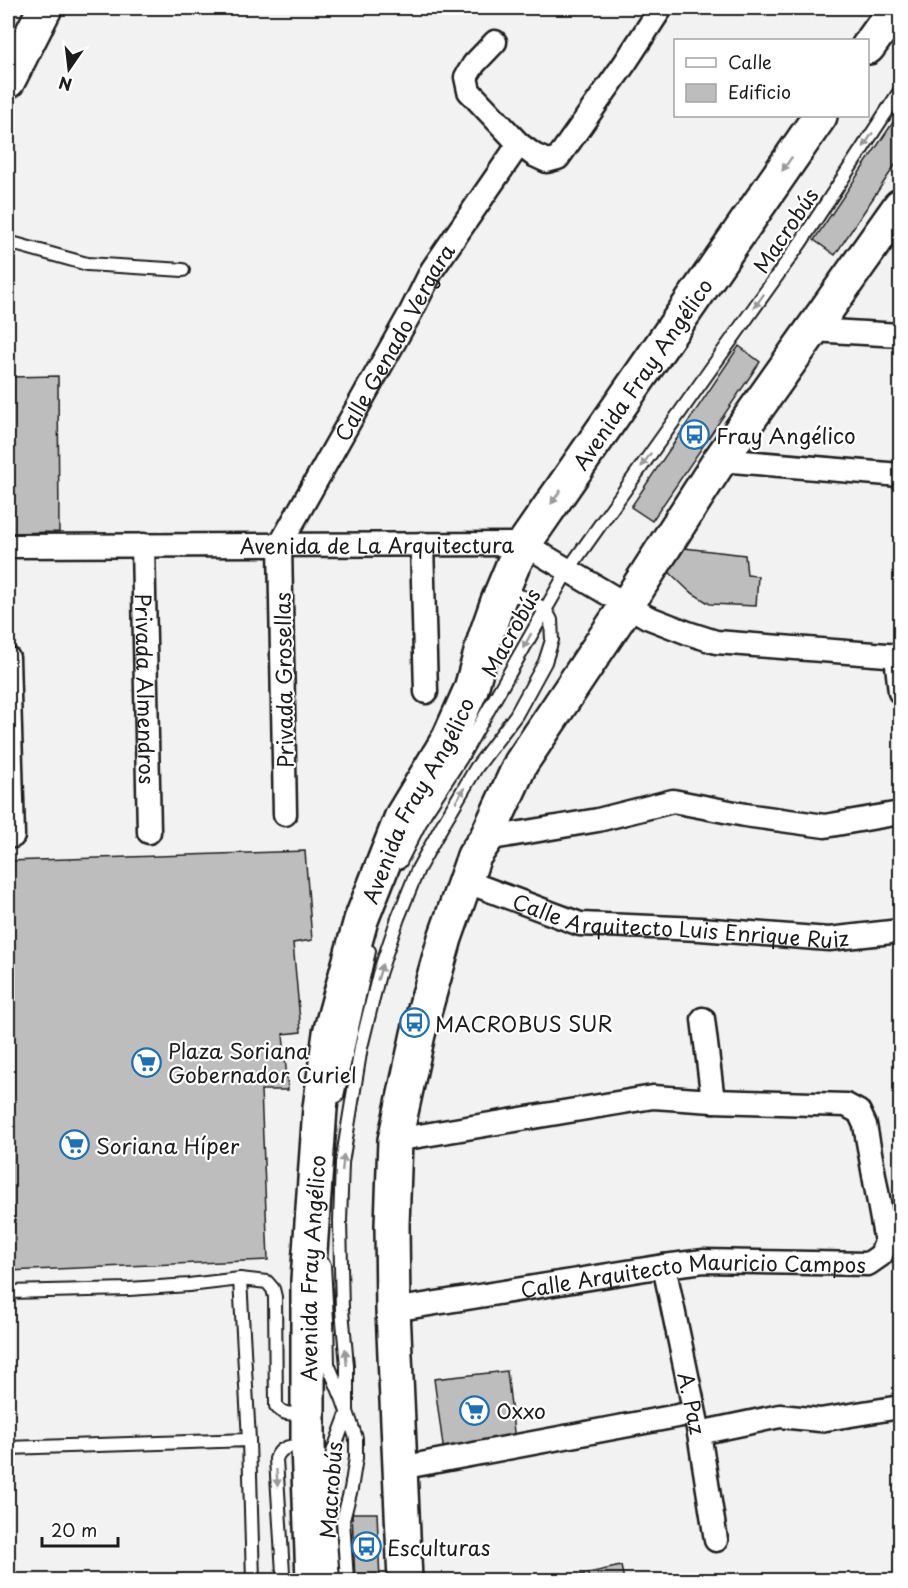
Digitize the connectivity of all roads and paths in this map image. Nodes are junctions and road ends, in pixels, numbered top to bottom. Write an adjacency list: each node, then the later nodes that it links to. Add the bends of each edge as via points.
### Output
1 (45, 8): 6 (street)
2 (661, 8): 9 (street, via 558,158 548,161)
3 (885, 12): 5 (street)
4 (495, 42): 9 (street, via 466,77 469,91)
5 (869, 43)
6 (8, 81)
7 (900, 91): 22 (lane, Macrobús, one-way to 22, via 801,242)
8 (819, 117): 18 (street, Avenida Fray Angélico, one-way to 18)
9 (519, 144): 20 (street, Calle Genado Vergara, via 432,270)
10 (898, 200): 13 (street); 24 (lane, via 715,450)
11 (8, 242): 12 (lane, via 87,264)
12 (183, 270)
13 (812, 330): 14 (street); 15 (street)
14 (900, 335)
15 (720, 460): 16 (street); 24 (street)
16 (900, 476)
17 (422, 544): 18 (street, Avenida de La Arquitectura); 20 (street, Avenida de La Arquitectura); 28 (street)
18 (524, 544): 22 (street, Avenida de La Arquitectura); 23 (street, Avenida Fray Angélico)
19 (143, 545): 20 (street, Avenida de La Arquitectura); 21 (street, Avenida de La Arquitectura); 32 (street, Privada Almendros)
20 (280, 545): 31 (street, Privada Grosellas)
21 (8, 546)
22 (568, 570): 24 (street, Avenida de La Arquitectura); 25 (lane, Macrobús)
23 (498, 601): 25 (lane, via 508,594); 52 (street, Avenida Fray Angélico, via 471,689 448,738 402,816 361,920 330,1033 320,1108 308,1280)
24 (622, 603): 26 (street, Avenida de La Arquitectura, via 663,624 717,642); 34 (street, via 521,763); 45 (lane, via 522,747 459,868 402,1065 385,1154)
25 (545, 609): 35 (lane, Macrobús, one-way to 35); 53 (lane, one-way to 25, via 339,1221 342,1163 361,1047 380,974 418,869 476,768 516,715 545,662 552,640 551,620)
26 (898, 656): 29 (street)
27 (8, 658): 33 (street)
28 (426, 692)
29 (900, 692)
30 (900, 813): 34 (street, via 825,826 673,801 598,820)
31 (285, 814)
32 (149, 832)
33 (13, 836)
34 (486, 839): 36 (street)
35 (393, 874)
36 (465, 880): 37 (street, Calle Arquitecto Luis Enrique Ruiz, via 580,924 829,939); 43 (street, via 418,1034)
37 (900, 931)
38 (371, 942): 41 (lane)
39 (703, 1019): 40 (street)
40 (713, 1101): 43 (street, via 653,1097); 47 (street, Calle Arquitecto Mauricio Campos, via 846,1105 859,1112 865,1125 886,1242 881,1255 868,1264 704,1261)
41 (336, 1106)
42 (330, 1138): 44 (lane)
43 (395, 1140): 50 (street)
44 (324, 1230)
45 (380, 1242)
46 (324, 1252): 53 (lane, Macrobús, via 328,1364)
47 (664, 1266): 50 (street, Calle Arquitecto Mauricio Campos); 54 (street, A. Paz)
48 (240, 1279): 49 (lane, via 129,1289); 52 (lane, via 267,1282 273,1289 276,1406 286,1414); 55 (lane)
49 (8, 1292)
50 (387, 1302): 58 (street); 65 (lane)
51 (900, 1407): 54 (street, via 820,1420 780,1416)
52 (308, 1412): 56 (street, Avenida Fray Angélico)
53 (347, 1414): 63 (lane, via 328,1472); 64 (lane, Macrobús, via 356,1438 356,1458 343,1520)
54 (696, 1423): 58 (street); 59 (street, A. Paz)
55 (249, 1440): 57 (lane); 60 (lane)
56 (309, 1445): 61 (lane, one-way to 61, via 282,1449 276,1459); 62 (street, Avenida Fray Angélico)
57 (8, 1448)
58 (400, 1468): 66 (street)
59 (716, 1540)
60 (253, 1581)
61 (281, 1581)
62 (313, 1581)
63 (333, 1581)
64 (347, 1581)
65 (394, 1581)
66 (405, 1581)

